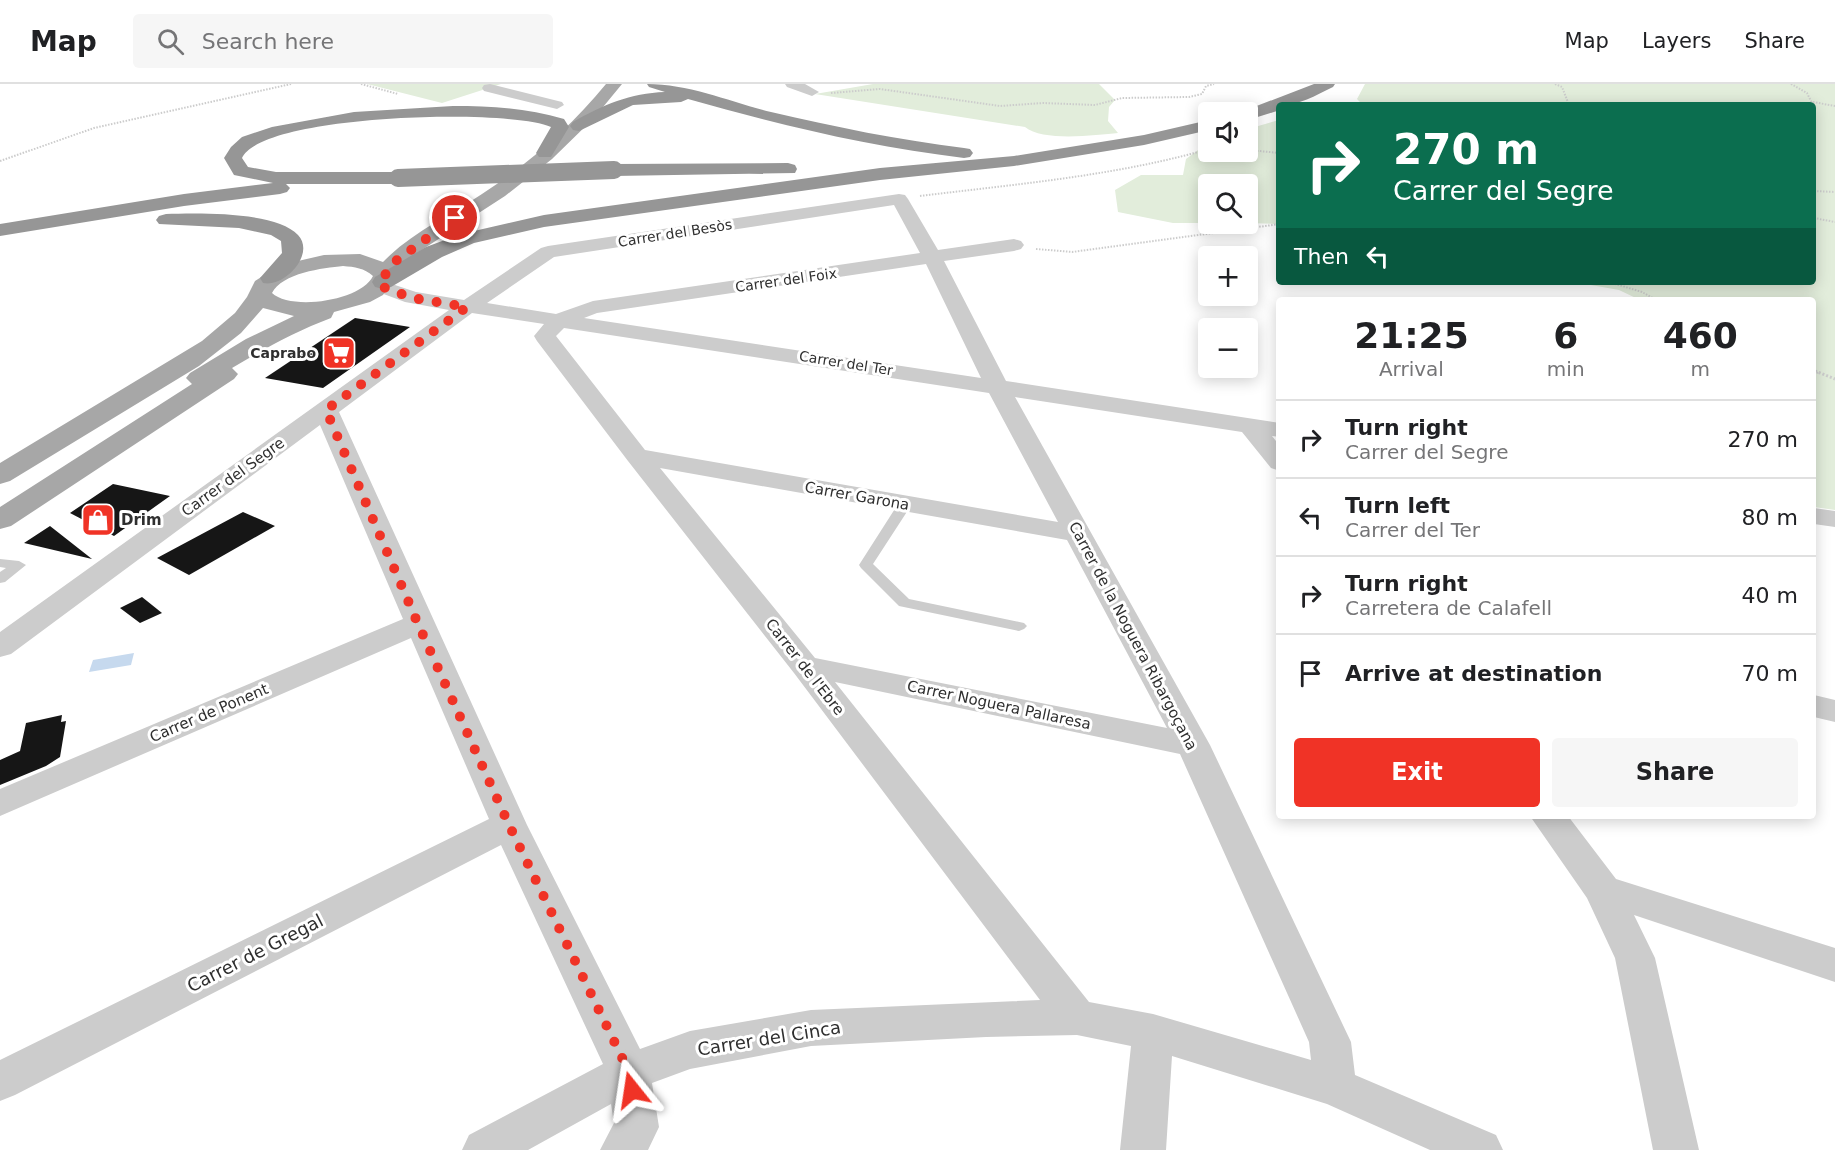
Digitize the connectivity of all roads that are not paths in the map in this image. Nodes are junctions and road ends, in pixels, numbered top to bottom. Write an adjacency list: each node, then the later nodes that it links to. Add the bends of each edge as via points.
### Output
1 (614, 84): 13 (main road)
2 (630, 84): 6 (highway)
3 (792, 84): 7 (street)
4 (1327, 84): 8 (highway)
5 (489, 88): 9 (street)
6 (659, 90): 12 (highway); 13 (highway, via 613,105)
7 (812, 92)
8 (1285, 102)
9 (557, 105)
10 (1276, 105): 11 (highway)
11 (1258, 112)
12 (768, 116): 15 (highway, via 907,146 960,153); 18 (highway, via 803,130 807,135 802,148 753,163)
13 (579, 126): 17 (main road)
14 (1198, 127): 15 (highway)
15 (1100, 147): 16 (highway)
16 (1062, 152): 18 (highway, via 888,166); 26 (highway, via 1014,162 880,174 500,229 451,245)
17 (545, 153): 19 (highway, via 560,127 558,123 539,115 501,111 384,115 293,126 248,141 233,158 241,171 276,178); 21 (main road, via 497,193)
18 (668, 170): 19 (highway, bridge)
19 (398, 178): 22 (highway, via 184,200)
20 (899, 199): 24 (street, Carrer de la Noguera Ribargoçana); 30 (street, Carrer del Besòs, via 548,252)
21 (438, 228): 25 (main road, via 399,244); 26 (main road, via 397,260)
22 (0, 232): 27 (highway, via 167,220 268,226 284,233 294,250)
23 (1014, 245): 24 (street, Carrer del Foix)
24 (933, 258): 31 (street, Carrer del Foix, via 593,307); 32 (street, Carrer de la Noguera Ribargoçana)
25 (329, 261): 26 (main road, via 373,264); 27 (main road, via 297,267)
26 (382, 281): 28 (street, Carrer del Ter); 29 (main road, via 371,292)
27 (267, 292): 29 (main road, via 298,309); 38 (main road, via 198,356); 39 (main road, via 261,323 243,342)
28 (412, 298): 29 (street, Carrer del Ter); 30 (street, Carrer del Ter)
29 (334, 307): 40 (main road, via 255,344); 44 (main road)
30 (467, 307): 31 (street, Carrer del Ter); 33 (street, Carrer del Segre)
31 (559, 320): 32 (street, Carrer del Ter); 36 (street, Carrer de l'Ebre, via 545,336)
32 (997, 386): 34 (street, Carrer del Ter); 45 (street, Carrer de la Noguera Ribargoçana)
33 (326, 410): 48 (street); 50 (street, Carrer del Segre)
34 (1250, 425): 35 (street, Carrer del Ter); 37 (street)
35 (1276, 429)
36 (637, 456): 41 (street, Carrer Garona); 51 (street, Carrer de l'Ebre)
37 (1276, 458)
38 (0, 475)
39 (0, 492)
40 (0, 499)
41 (905, 504): 45 (street, Carrer Garona); 49 (lane, via 866,565 904,603)
42 (1816, 516): 43 (street)
43 (1835, 519)
44 (0, 520)
45 (1078, 534): 54 (street, Carrer de la Noguera Ribargoçana)
46 (0, 563): 47 (lane, via 19,565)
47 (0, 579)
48 (418, 624): 55 (street, Carrer de Ponent); 57 (street)
49 (1019, 626)
50 (0, 646)
51 (805, 666): 54 (street, Carrer Noguera Pallaresa); 60 (street, Carrer de l'Ebre)
52 (1816, 706): 53 (street)
53 (1835, 711)
54 (1193, 745): 64 (street, Carrer de la Noguera Ribargoçana, via 1330,1041)
55 (0, 803)
56 (1550, 819): 58 (street)
57 (509, 825): 62 (street); 63 (street, Carrer de Gregal)
58 (1603, 890): 59 (street); 69 (street, via 1635,958)
59 (1835, 964)
60 (1077, 1017): 61 (street, Carrer del Cinca); 62 (street, Carrer del Cinca, via 811,1028 690,1050)
61 (1153, 1032): 64 (street, Carrer del Cinca); 67 (street)
62 (629, 1072): 65 (street, Carrer del Cinca); 66 (street, via 637,1127)
63 (0, 1081)
64 (1335, 1087): 68 (street, Carrer del Cinca)
65 (485, 1150)
66 (623, 1150)
67 (1143, 1150)
68 (1480, 1150)
69 (1676, 1150)

